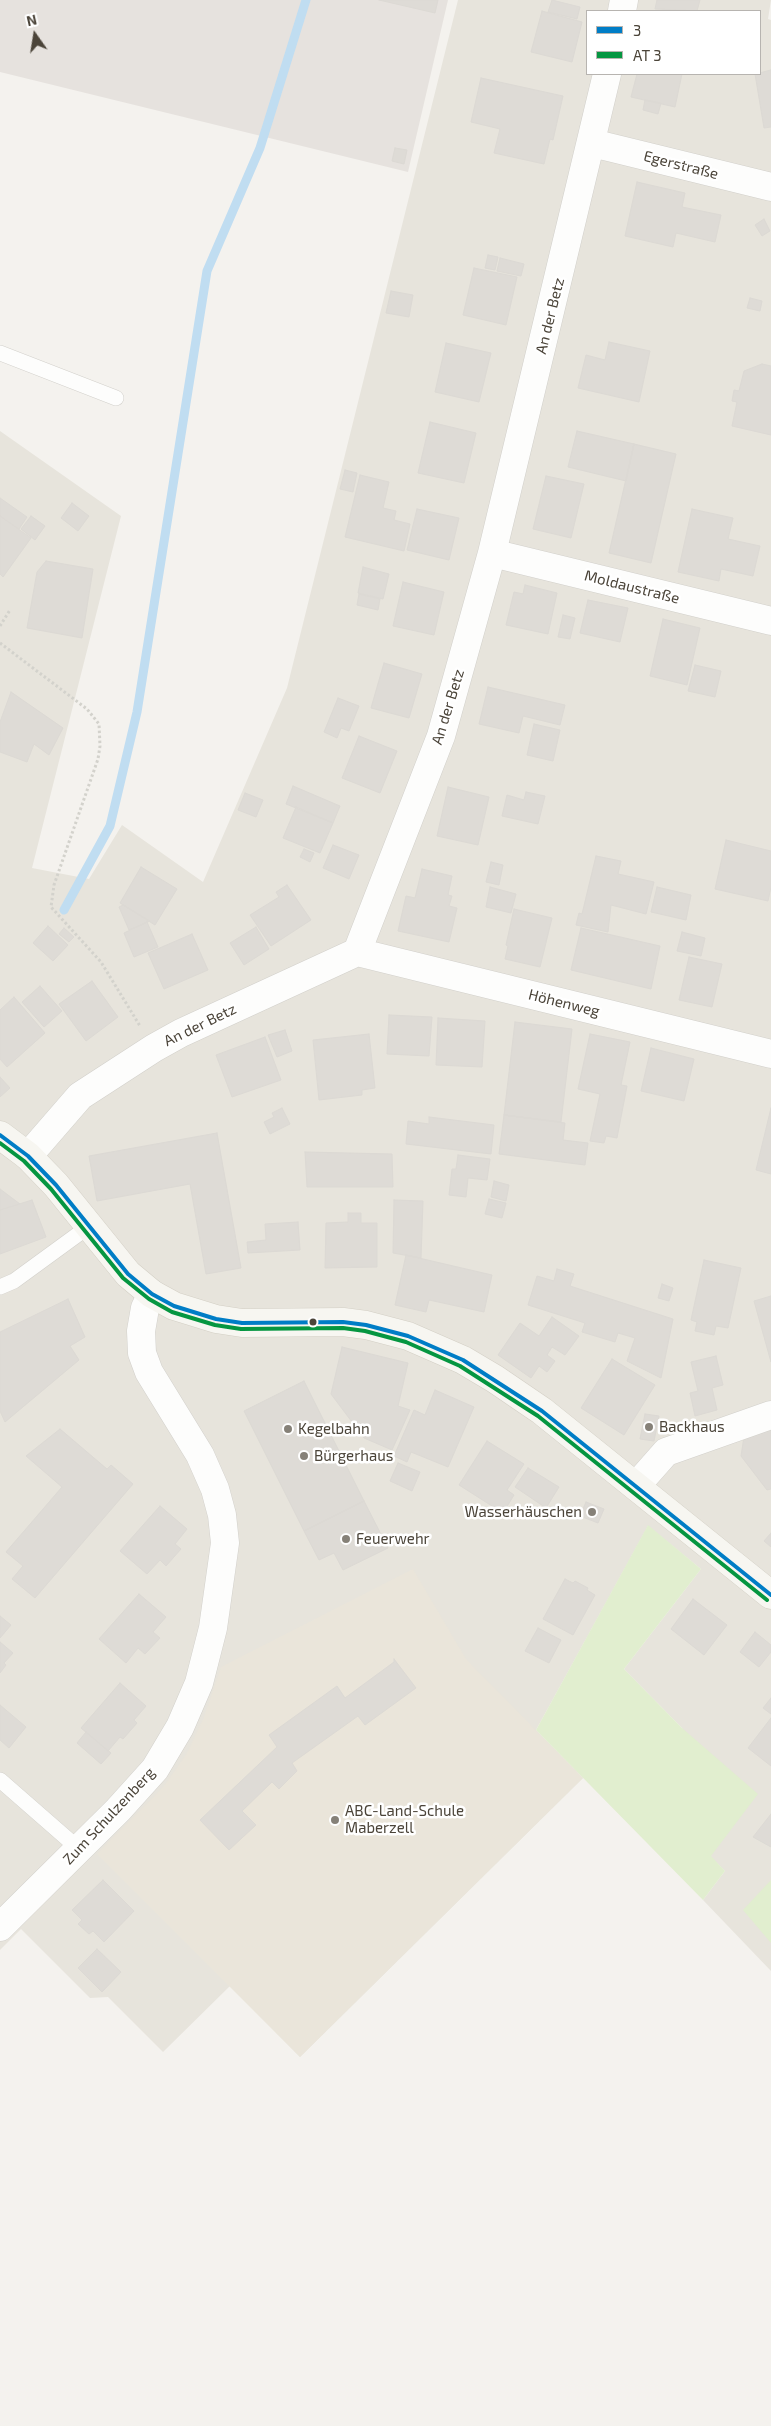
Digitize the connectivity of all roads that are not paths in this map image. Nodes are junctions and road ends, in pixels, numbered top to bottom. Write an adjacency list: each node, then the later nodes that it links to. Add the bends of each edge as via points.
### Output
1 (607, 75): 2 (street, An der Betz)
2 (592, 143): 3 (street, Egerstraße); 6 (street, An der Betz)
3 (771, 187)
4 (0, 353): 5 (lane)
5 (116, 398)
6 (492, 553): 7 (street, Moldaustraße); 8 (street, An der Betz, via 441,736)
7 (771, 621)
8 (357, 952): 9 (street, Höhenweg); 11 (street, An der Betz, via 154,1048 80,1096)
9 (771, 1054)
10 (0, 1135): 11 (street)
11 (28, 1156): 12 (street, via 56,1185)
12 (88, 1227): 13 (lane, via 14,1281); 14 (street, via 128,1274)
13 (0, 1287)
14 (152, 1294): 16 (street, via 174,1306 216,1320 242,1323 343,1322 386,1330 429,1344 463,1360 542,1411); 19 (street, Zum Schulzenberg, via 145,1308 141,1331 142,1353 149,1372 200,1455 215,1489 224,1543 220,1585 199,1683 180,1727 154,1769)
15 (771, 1415): 16 (street, via 666,1452)
16 (636, 1486): 17 (street)
17 (771, 1595)
18 (0, 1780): 19 (lane)
19 (79, 1849): 20 (street, Zum Schulzenberg)
20 (0, 1927)

